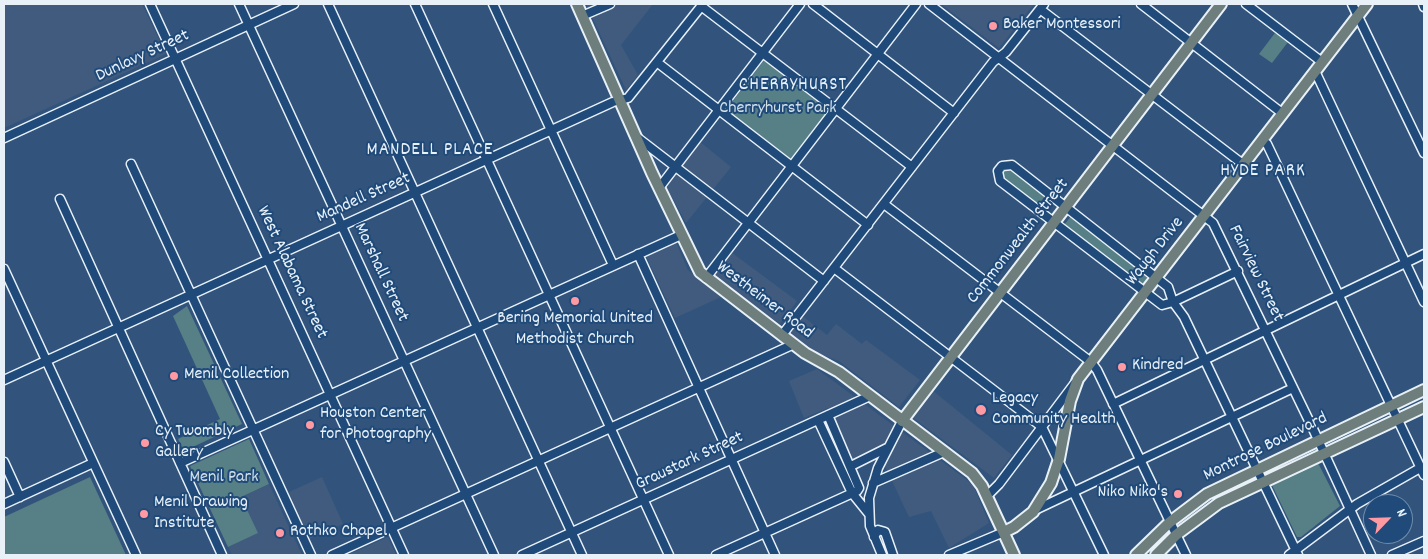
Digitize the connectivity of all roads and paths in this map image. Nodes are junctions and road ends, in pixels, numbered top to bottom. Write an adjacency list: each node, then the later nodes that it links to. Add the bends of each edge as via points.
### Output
1 (150, 4): 27 (street, West Alabama Street)
2 (239, 4): 22 (street, Marshall Street)
3 (294, 4): 22 (street, Dunlavy Street)
4 (328, 4): 50 (street)
5 (415, 4): 43 (street)
6 (493, 4): 37 (street)
7 (577, 4): 21 (main road, Westheimer Road)
8 (610, 4): 21 (street)
9 (800, 4): 24 (street)
10 (813, 4): 25 (street)
11 (916, 4): 25 (street)
12 (929, 4): 26 (street, Fairview Street)
13 (1141, 4): 23 (street)
14 (1221, 4): 23 (main road, Commonwealth Street)
15 (1246, 4): 28 (street)
16 (1352, 4): 20 (street)
17 (1367, 4): 20 (main road, Waugh Drive)
18 (702, 5): 24 (street); 29 (street, Mandell Street)
19 (1042, 6): 26 (street); 31 (street)
20 (1359, 14): 28 (main road, Waugh Drive); 42 (street)
21 (582, 16): 32 (main road, Westheimer Road)
22 (249, 25): 27 (street, Dunlavy Street); 58 (street, Marshall Street)
23 (1192, 43): 31 (main road, Commonwealth Street); 36 (street)
24 (762, 53): 33 (street); 34 (street)
25 (878, 54): 33 (street); 35 (street)
26 (999, 58): 35 (street); 41 (street, Fairview Street)
27 (175, 59): 39 (street, Dunlavy Street); 62 (street, West Alabama Street)
28 (1322, 62): 30 (main road, Waugh Drive)
29 (658, 63): 32 (street, Mandell Street, via 628,98); 34 (street)
30 (1315, 71): 36 (main road, Waugh Drive); 63 (street)
31 (1152, 94): 41 (main road, Commonwealth Street); 45 (street)
32 (620, 100): 37 (street, Mandell Street); 38 (main road, Westheimer Road)
33 (836, 109): 46 (street); 48 (street)
34 (719, 110): 46 (street); 47 (street)
35 (954, 113): 48 (street)
36 (1282, 113): 40 (main road, Waugh Drive)
37 (551, 130): 43 (street, Mandell Street); 64 (street)
38 (636, 137): 47 (street); 49 (main road, Westheimer Road)
39 (4, 138)
40 (1262, 140): 45 (main road, Waugh Drive); 75 (street, via 1267,144)
41 (1113, 146): 53 (main road, Commonwealth Street); 54 (street, Fairview Street)
42 (1424, 154)
43 (487, 159): 50 (street, Mandell Street); 74 (street)
44 (131, 164): 73 (street)
45 (1244, 164): 54 (main road, Waugh Drive)
46 (792, 166): 56 (street); 57 (street)
47 (676, 167): 49 (street); 56 (street)
48 (912, 167): 52 (street)
49 (659, 188): 59 (main road, Westheimer Road)
50 (415, 193): 58 (street, Mandell Street); 79 (street)
51 (60, 199): 78 (street)
52 (884, 204): 57 (street); 72 (street)
53 (1066, 207): 55 (main road, Commonwealth Street); 55 (street, via 1012,165 1005,164 999,168 1000,181); 68 (street)
54 (1204, 215): 67 (street, Fairview Street, via 1218,230); 68 (main road, Waugh Drive)
55 (1055, 222): 71 (street); 72 (main road, Commonwealth Street)
56 (748, 223): 69 (street); 70 (street)
57 (868, 225): 65 (street)
58 (341, 226): 62 (street, Mandell Street); 86 (street, Marshall Street)
59 (681, 235): 60 (street); 69 (main road, Westheimer Road, via 695,265)
60 (638, 254): 64 (street); 90 (street)
61 (1424, 254): 63 (street)
62 (267, 258): 73 (street, Mandell Street); 93 (street, West Alabama Street)
63 (1406, 263): 75 (street); 77 (street)
64 (613, 266): 74 (street)
65 (834, 268): 70 (street); 83 (street)
66 (4, 269): 84 (street)
67 (1238, 271): 76 (street); 80 (street, Fairview Street)
68 (1157, 277): 71 (main road, Waugh Drive); 76 (street, via 1168,286)
69 (706, 278): 81 (main road, Westheimer Road)
70 (824, 281): 81 (street)
71 (1145, 292): 76 (street, via 1162,305); 87 (main road, Waugh Drive)
72 (1001, 293): 83 (main road, Commonwealth Street); 87 (street)
73 (190, 294): 78 (street, Mandell Street); 105 (street)
74 (549, 295): 79 (street); 103 (street)
75 (1339, 295): 80 (street); 96 (street)
76 (1173, 302): 85 (street, via 1184,317)
77 (1424, 302)
78 (118, 327): 84 (street, Mandell Street); 116 (street)
79 (477, 328): 86 (street); 113 (street)
80 (1265, 329): 85 (street); 91 (street, Fairview Street)
81 (782, 335): 82 (main road, Westheimer Road)
82 (794, 344): 90 (street); 94 (main road, Westheimer Road)
83 (951, 356): 102 (main road, Commonwealth Street); 104 (street)
84 (46, 360): 89 (street, Mandell Street); 115 (street)
85 (1204, 360): 95 (street); 99 (street)
86 (404, 361): 93 (street); 124 (street, Marshall Street)
87 (1091, 362): 88 (main road, Waugh Drive); 95 (street)
88 (1078, 379): 104 (street); 110 (main road, Waugh Drive, via 1067,414)
89 (4, 380)
90 (698, 387): 103 (street); 111 (street)
91 (1293, 388): 99 (street); 106 (street, Fairview Street)
92 (1424, 390): 96 (main road, Montrose Boulevard)
93 (330, 395): 105 (street); 133 (street, West Alabama Street)
94 (870, 396): 98 (street, Graustark Street); 102 (main road, Westheimer Road)
95 (1113, 404): 112 (street)
96 (1391, 406): 101 (street); 106 (main road, Montrose Boulevard)
97 (1424, 407): 101 (main road, Montrose Boulevard)
98 (828, 415): 100 (street, Graustark Street); 117 (street)
99 (1231, 418): 112 (street); 118 (street)
100 (818, 420): 111 (street, Graustark Street); 123 (street)
101 (1398, 420): 109 (main road, Montrose Boulevard); 119 (street)
102 (902, 421): 107 (street, Commonwealth Street); 108 (main road, Westheimer Road)
103 (610, 427): 113 (street); 127 (street)
104 (1042, 427): 110 (street); 125 (street)
105 (253, 430): 116 (street); 143 (street)
106 (1318, 441): 109 (street, Fairview Street); 118 (main road, Montrose Boulevard)
107 (887, 448): 117 (street); 120 (street, Commonwealth Street)
108 (944, 452): 120 (street); 125 (main road, Westheimer Road, via 978,479)
109 (1325, 454): 121 (main road, Montrose Boulevard); 129 (street, Fairview Street)
110 (1059, 459): 122 (street); 130 (main road, Waugh Drive, via 1051,483)
111 (732, 460): 127 (street, Graustark Street); 136 (street)
112 (1141, 460): 122 (street); 132 (street)
113 (538, 461): 124 (street); 135 (street)
114 (4, 462): 126 (street)
115 (93, 463): 126 (street); 141 (street)
116 (180, 463): 142 (street)
117 (851, 466): 123 (street, via 859,483 859,488)
118 (1256, 470): 121 (street); 132 (main road, Montrose Boulevard, via 1207,494)
119 (1422, 471): 129 (street)
120 (873, 483): 131 (street, Commonwealth Street)
121 (1262, 483): 137 (main road, Montrose Boulevard, via 1219,503); 140 (street)
122 (1074, 492): 130 (street); 156 (street)
123 (852, 493): 131 (street); 136 (street)
124 (464, 494): 133 (street); 146 (street, Marshall Street)
125 (988, 496): 134 (main road, Westheimer Road)
126 (20, 497): 128 (street)
127 (644, 500): 135 (street, Graustark Street); 149 (street)
128 (4, 504)
129 (1350, 509): 140 (street); 160 (street, Fairview Street)
130 (1033, 512): 134 (main road, Waugh Drive)
131 (869, 514): 138 (street)
132 (1170, 522): 137 (street); 157 (main road, Montrose Boulevard)
133 (391, 527): 144 (street); 145 (street, West Alabama Street)
134 (1004, 532): 154 (street); 155 (main road, Westheimer Road)
135 (572, 533): 147 (street, Graustark Street); 148 (street)
136 (765, 533): 150 (street); 151 (street)
137 (1176, 535): 158 (main road, Montrose Boulevard); 159 (street)
138 (874, 537): 152 (street); 153 (street, via 878,530 885,532)
139 (1424, 541): 161 (street)
140 (1294, 554)
141 (136, 555)
142 (222, 555)
143 (311, 555)
144 (332, 555)
145 (404, 555)
146 (494, 555)
147 (522, 555)
148 (582, 555)
149 (669, 555)
150 (716, 555)
151 (775, 555)
152 (882, 555)
153 (893, 555)
154 (949, 555)
155 (1014, 555)
156 (1104, 555)
157 (1136, 555)
158 (1156, 555)
159 (1186, 555)
160 (1371, 555)
161 (1392, 555)

